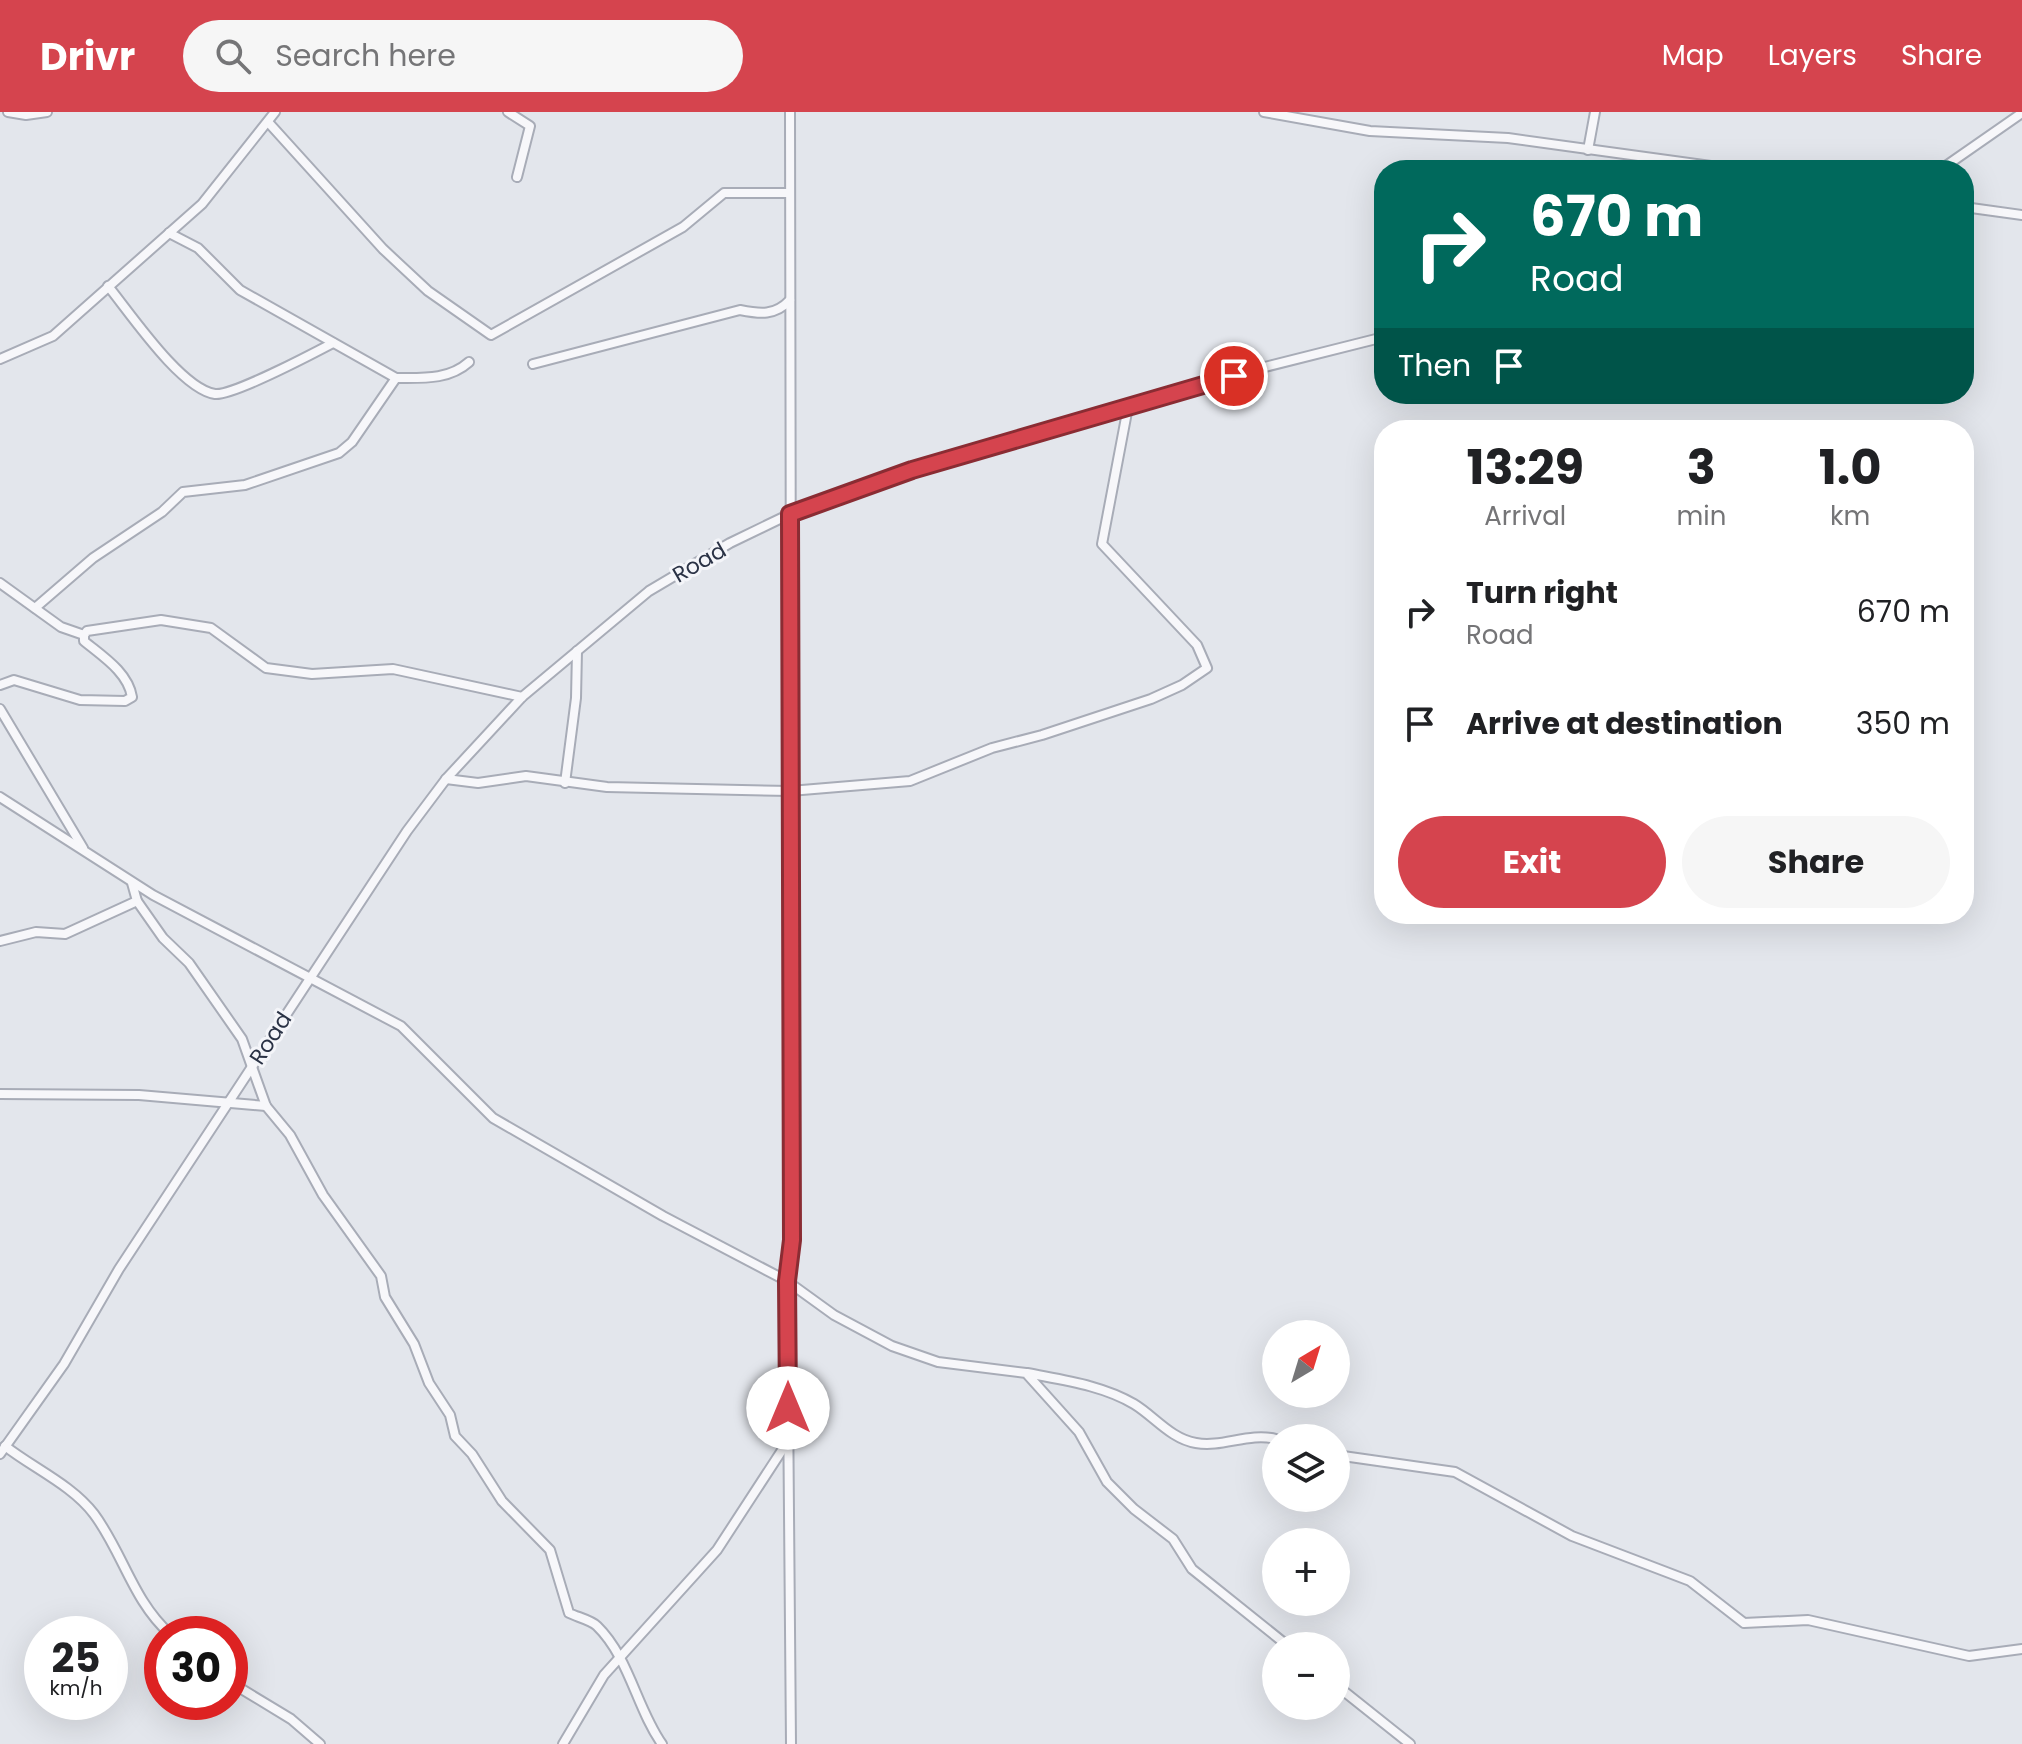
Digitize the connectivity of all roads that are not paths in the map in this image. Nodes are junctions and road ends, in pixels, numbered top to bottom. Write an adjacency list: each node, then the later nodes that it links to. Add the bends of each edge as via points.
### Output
1 (8, 112): 2 (street)
2 (47, 112)
3 (275, 112): 9 (street)
4 (508, 112): 13 (street, via 530,126)
5 (790, 112): 14 (street)
6 (1264, 112): 10 (street, via 1370,131 1508,138)
7 (1595, 112): 10 (street)
8 (2022, 113): 12 (street)
9 (268, 122): 14 (street, via 383,249 428,291 491,335 683,227 724,193); 17 (street, via 208,198)
10 (1588, 150): 11 (street)
11 (1664, 160)
12 (1954, 160)
13 (517, 177)
14 (789, 193): 19 (street)
15 (1974, 208): 16 (street)
16 (2022, 215)
17 (169, 233): 18 (street); 21 (street, via 198,248 240,290)
18 (108, 286): 21 (street, via 179,372 218,395); 22 (street, via 53,336)
19 (790, 299): 24 (street, via 781,309 762,314 740,310); 27 (street)
20 (1374, 340): 26 (street, Road)
21 (333, 343): 25 (street)
22 (0, 359)
23 (469, 362): 25 (street, via 442,376)
24 (533, 364)
25 (396, 378): 29 (street, via 339,453 245,485 183,492)
26 (1128, 407): 27 (street, Road, via 912,470); 37 (street, via 1102,544 1188,635 1207,668 1151,699 992,748 910,781)
27 (790, 514): 31 (street, Road, via 649,591); 37 (street)
28 (0, 583): 29 (street)
29 (35, 608): 30 (street, via 72,634)
30 (84, 635): 32 (street, via 84,641 117,669 132,697 80,700 14,680); 33 (street, via 161,620 211,628 266,668 312,674 393,669)
31 (577, 651): 33 (street, Road); 36 (street)
32 (0, 685)
33 (522, 697): 35 (street, Road)
34 (0, 709): 39 (street)
35 (446, 779): 36 (street, via 478,783 526,776); 43 (street, Road)
36 (565, 783): 37 (street)
37 (790, 791): 48 (street, via 792,1240)
38 (0, 797): 39 (street)
39 (86, 852): 40 (street)
40 (132, 883): 41 (street); 43 (street)
41 (137, 901): 42 (street, via 65,934 36,932); 44 (street, via 212,995 242,1039)
42 (0, 941)
43 (310, 976): 44 (street, Road); 48 (street, via 401,1026 493,1118)
44 (251, 1068): 46 (street, Road); 47 (street)
45 (0, 1094): 46 (street, via 70,1092)
46 (230, 1102): 47 (street); 52 (street, Road, via 119,1269 64,1364)
47 (266, 1106): 57 (street, via 381,1276 385,1297 450,1415 455,1436 502,1501 550,1550 569,1613 596,1625)
48 (787, 1281): 49 (street, via 834,1315 892,1346 938,1362); 51 (street)
49 (1026, 1373): 50 (street, via 1097,1388 1196,1443); 55 (street, via 1079,1432 1107,1482 1173,1539 1192,1569)
50 (1262, 1435)
51 (788, 1440): 57 (street, via 717,1550); 63 (street)
52 (3, 1450): 54 (street, via 91,1511)
53 (1350, 1457): 56 (street, via 1455,1472 1572,1536 1690,1581 1744,1623 1808,1620 1969,1656)
54 (152, 1616)
55 (1271, 1632)
56 (2022, 1649)
57 (619, 1660): 61 (street, via 604,1675); 62 (street)
58 (248, 1693): 60 (street)
59 (1350, 1696): 64 (street)
60 (320, 1744)
61 (563, 1744)
62 (662, 1744)
63 (791, 1744)
64 (1410, 1744)

